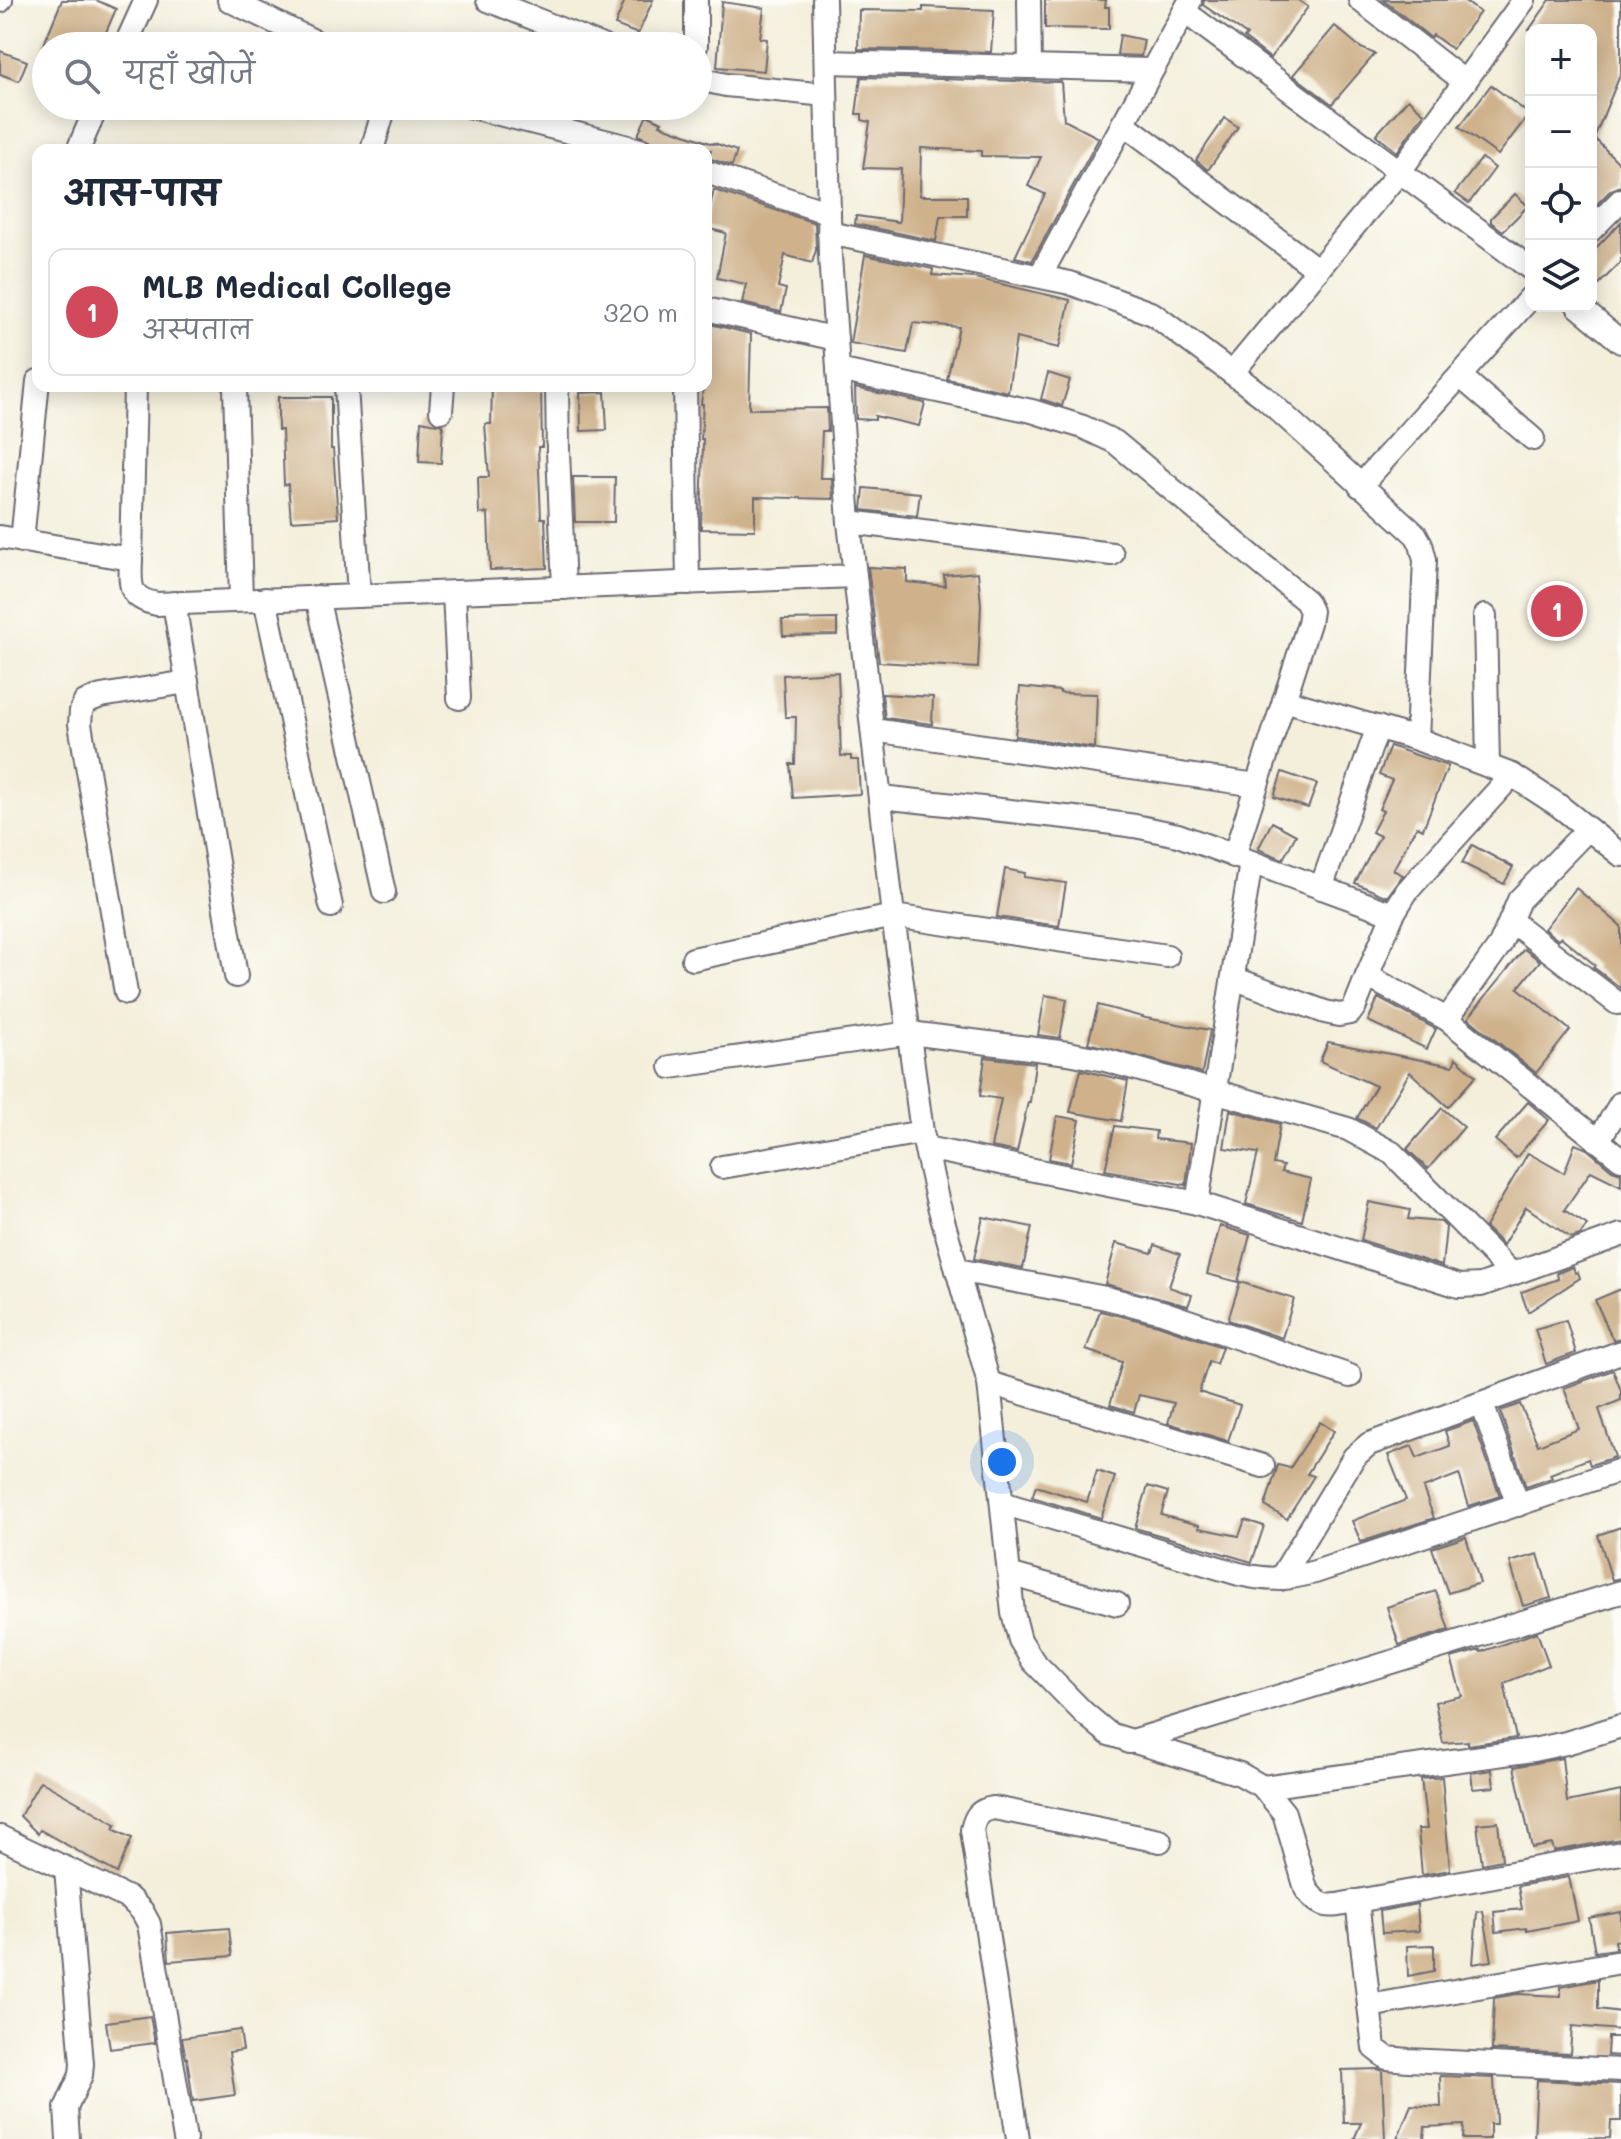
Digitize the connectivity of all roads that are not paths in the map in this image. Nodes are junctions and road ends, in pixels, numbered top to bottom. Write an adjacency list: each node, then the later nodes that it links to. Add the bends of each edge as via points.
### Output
1 (146, 0): 10 (street)
2 (229, 0): 11 (street)
3 (488, 0): 12 (street)
4 (696, 0): 13 (street)
5 (824, 0): 14 (street)
6 (1029, 0): 15 (street)
7 (1360, 0): 18 (street)
8 (1524, 0): 18 (street)
9 (1188, 6): 16 (street); 27 (street)
10 (131, 32)
11 (295, 32)
12 (567, 32)
13 (696, 32)
14 (826, 62): 15 (street); 19 (street)
15 (1030, 67): 16 (street)
16 (1152, 70): 23 (street)
17 (712, 82): 19 (street)
18 (1465, 82): 27 (street)
19 (826, 95): 30 (street)
20 (91, 120): 24 (street)
21 (381, 120): 25 (street)
22 (523, 120): 26 (street)
23 (1123, 123): 33 (street); 34 (street)
24 (81, 144)
25 (374, 144)
26 (617, 144)
27 (1400, 171): 32 (street); 33 (street)
28 (712, 174): 30 (street)
29 (1621, 200): 31 (street)
30 (829, 223): 34 (street); 38 (street)
31 (1597, 224)
32 (1525, 265)
33 (1318, 270): 41 (street)
34 (1040, 276): 41 (street, via 1153,314)
35 (1525, 304): 42 (street)
36 (712, 310): 38 (street)
37 (1585, 312): 39 (street)
38 (836, 339): 40 (street)
39 (1621, 342)
40 (838, 370): 53 (street); 69 (street, via 1032,411 1115,442 1306,601 1309,623)
41 (1232, 373): 52 (street)
42 (1460, 376): 51 (street); 52 (street)
43 (36, 392): 54 (street)
44 (135, 392): 56 (street)
45 (235, 392): 64 (street)
46 (346, 392): 61 (street)
47 (443, 392): 50 (street)
48 (557, 392): 59 (street)
49 (685, 392): 58 (street)
50 (441, 411)
51 (1533, 439)
52 (1360, 486): 72 (street, via 1416,535 1425,560)
53 (849, 522): 55 (street); 57 (street)
54 (11, 539): 56 (street)
55 (1112, 554)
56 (131, 559): 65 (street, via 134,594 143,601)
57 (855, 576): 58 (street); 71 (street)
58 (688, 583): 59 (street)
59 (564, 588): 60 (street)
60 (454, 592): 61 (street); 68 (street)
61 (359, 596): 62 (street)
62 (317, 597): 63 (street); 81 (street)
63 (265, 599): 64 (street); 82 (street)
64 (241, 600): 65 (street)
65 (174, 603): 67 (street)
66 (1485, 616): 73 (street)
67 (187, 682): 88 (street); 91 (street, via 101,696 85,702 81,711)
68 (459, 698)
69 (1284, 700): 70 (street); 75 (street)
70 (1378, 727): 72 (street); 80 (street)
71 (873, 730): 75 (street); 76 (street)
72 (1417, 739): 73 (street)
73 (1488, 765): 74 (street)
74 (1512, 775): 77 (street); 83 (street, via 1427,867)
75 (1257, 785): 79 (street)
76 (881, 797): 79 (street, via 1135,826); 84 (street)
77 (1588, 829): 78 (street); 85 (street, via 1519,900)
78 (1621, 855)
79 (1243, 859): 80 (street); 90 (street)
80 (1321, 888): 83 (street)
81 (384, 892)
82 (331, 906)
83 (1393, 914): 89 (street)
84 (893, 916): 86 (street); 87 (street); 94 (street)
85 (1511, 921): 92 (street); 93 (street)
86 (1167, 956)
87 (693, 959)
88 (236, 976)
89 (1367, 976): 90 (street, via 1350,1013 1339,1015); 93 (street)
90 (1233, 978): 96 (street)
91 (126, 993)
92 (1617, 1003)
93 (1447, 1019): 99 (street)
94 (910, 1033): 95 (street); 96 (street, via 1105,1060); 98 (street)
95 (671, 1067)
96 (1215, 1091): 102 (street); 105 (street, via 1348,1129 1392,1153)
97 (1621, 1103): 99 (street)
98 (924, 1140): 101 (street); 102 (street); 104 (street)
99 (1598, 1141): 100 (street)
100 (1621, 1159)
101 (722, 1167)
102 (1197, 1203): 105 (street, via 1459,1286)
103 (1621, 1235): 105 (street)
104 (957, 1270): 107 (street, via 1162,1312); 108 (street)
105 (1512, 1274)
106 (1621, 1352): 109 (street)
107 (1350, 1376)
108 (989, 1383): 110 (street); 112 (street)
109 (1482, 1404): 113 (street); 115 (street, via 1369,1444 1354,1457)
110 (1263, 1466)
111 (1621, 1470): 113 (street)
112 (1002, 1503): 114 (street); 115 (street, via 1239,1574)
113 (1518, 1505): 115 (street)
114 (1009, 1574): 117 (street); 119 (street, via 1020,1640 1033,1661 1084,1713 1109,1734)
115 (1280, 1579)
116 (1621, 1592): 119 (street)
117 (1117, 1604)
118 (1621, 1726): 120 (street, via 1533,1750)
119 (1129, 1742): 120 (street, via 1240,1774)
120 (1263, 1787): 125 (street, via 1284,1813 1313,1900 1327,1907)
121 (0, 1837): 124 (street)
122 (1160, 1841): 131 (street, via 994,1808 975,1818 972,1830)
123 (1621, 1853): 125 (street)
124 (66, 1868): 129 (street, via 82,2064 66,2108); 130 (street, via 130,1899 149,1924)
125 (1357, 1901): 127 (street)
126 (1621, 1962): 127 (street)
127 (1369, 2006): 128 (street, via 1374,2048 1387,2058)
128 (1621, 2070)
129 (68, 2139)
130 (185, 2139)
131 (1018, 2139)

